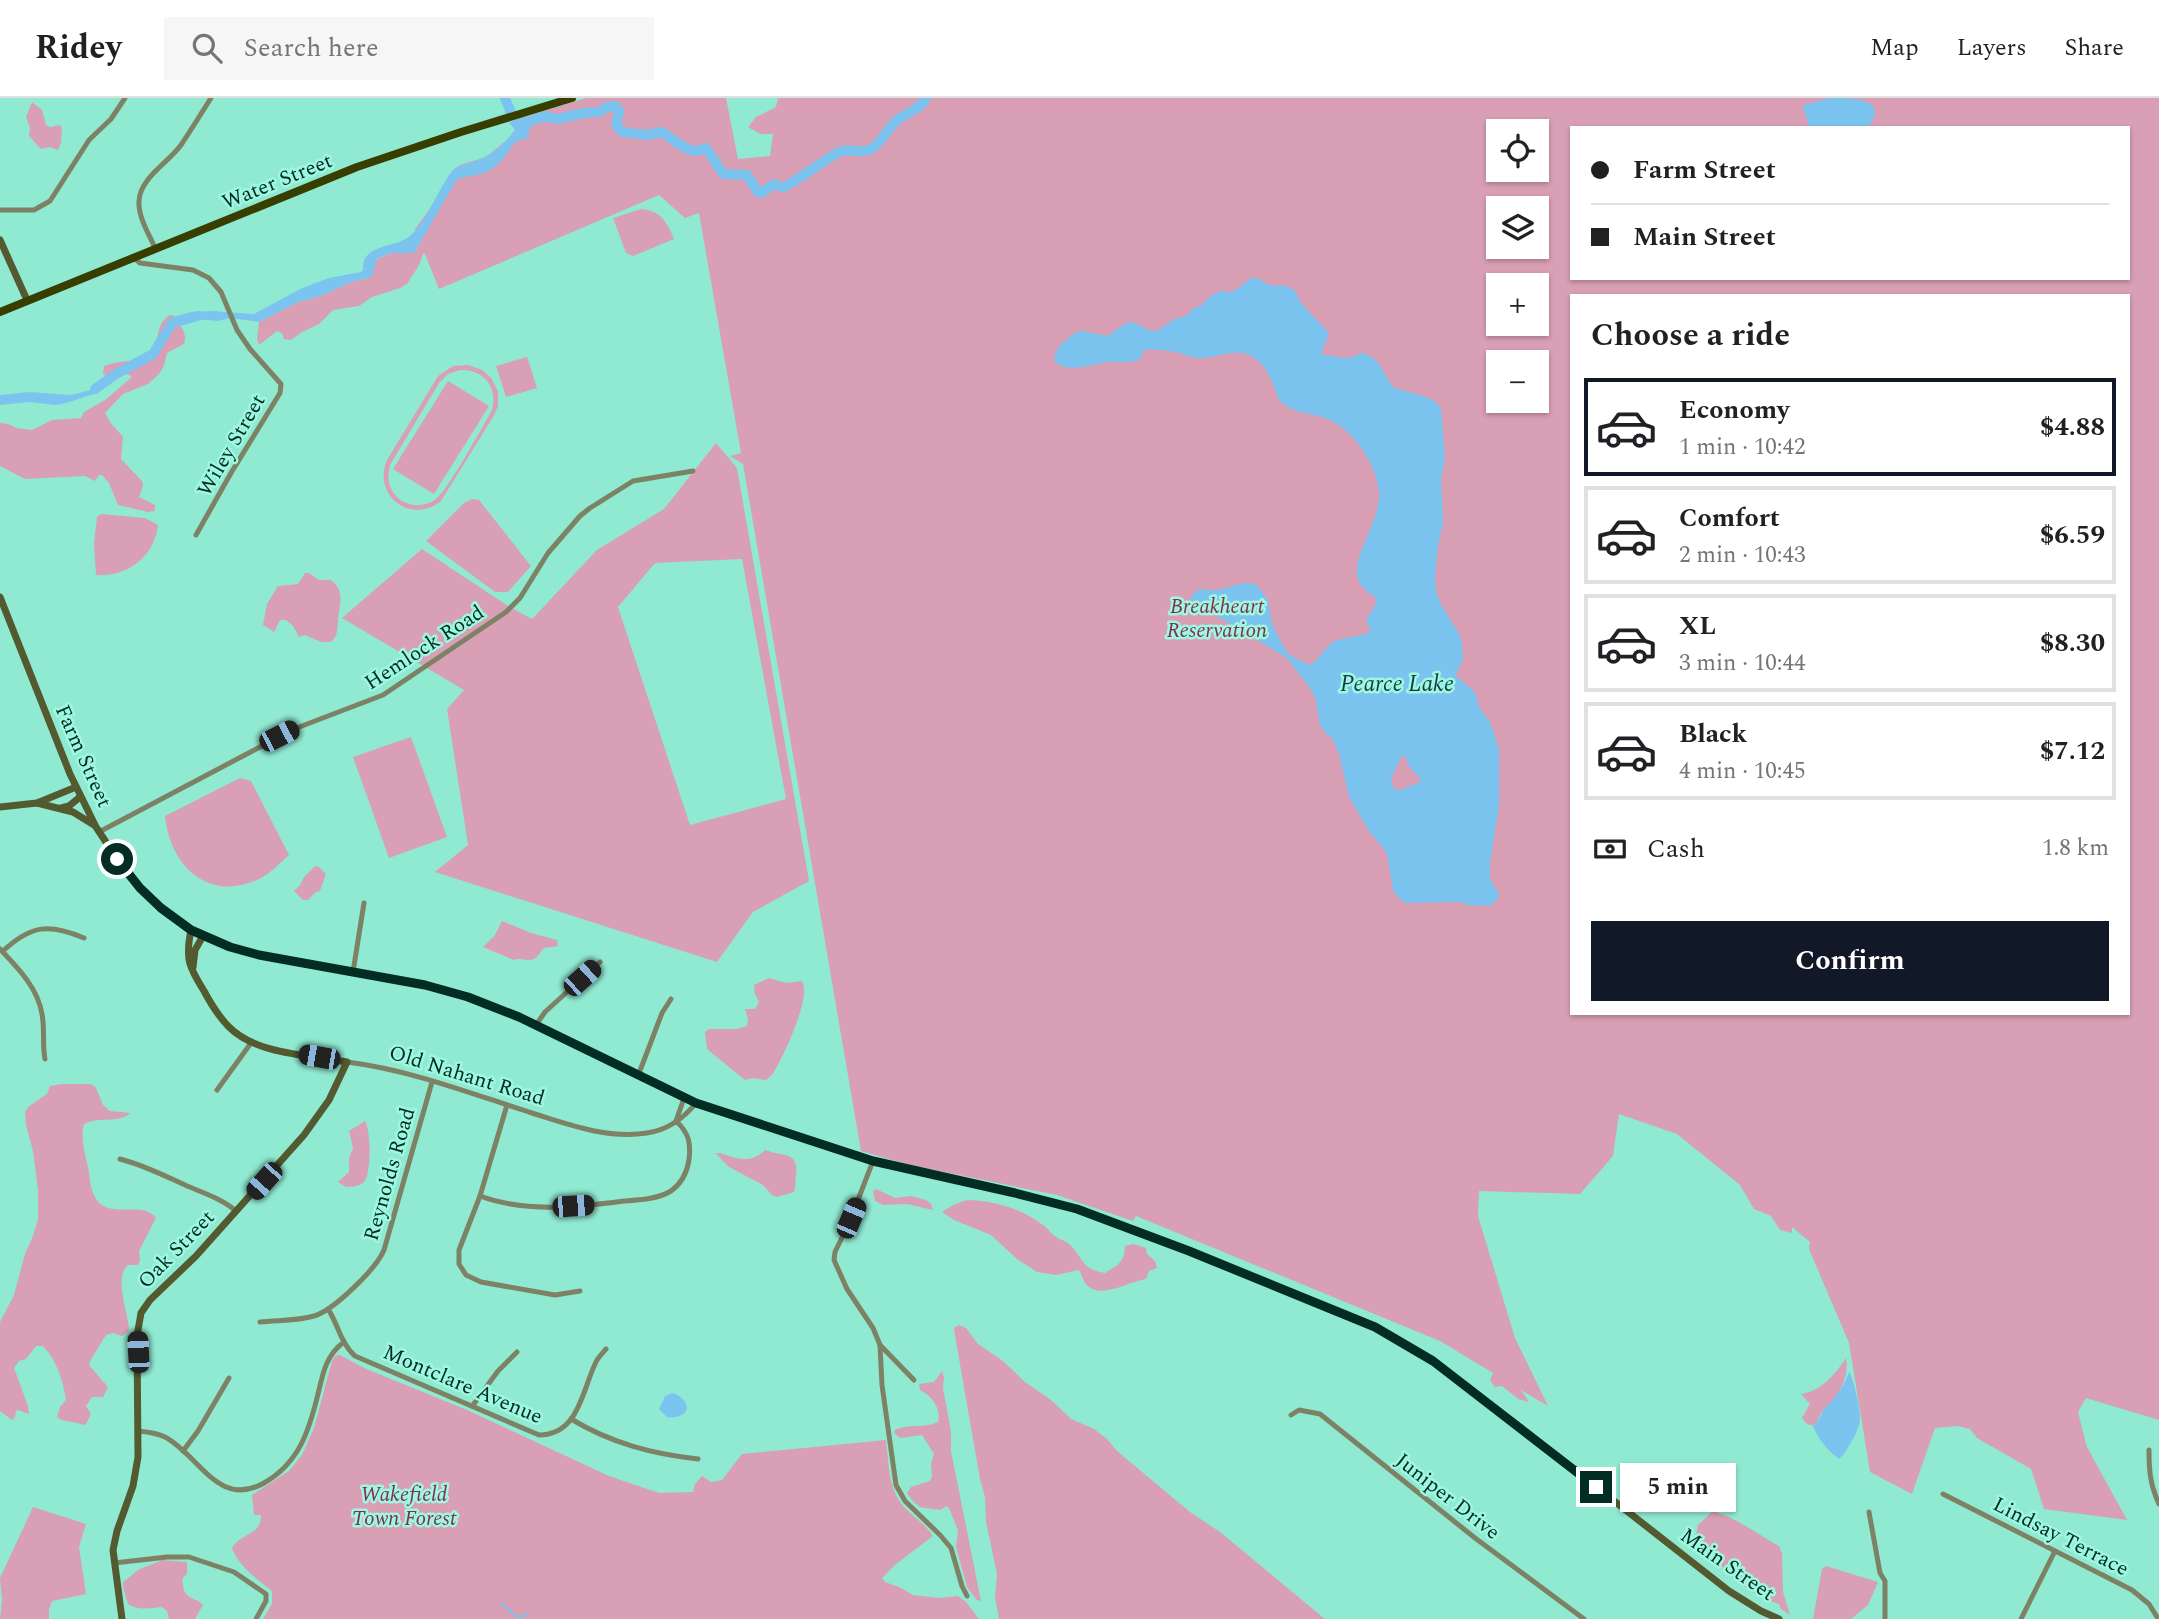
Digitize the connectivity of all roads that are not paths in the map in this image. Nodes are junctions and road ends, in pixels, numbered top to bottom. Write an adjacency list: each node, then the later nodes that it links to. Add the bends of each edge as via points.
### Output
1 (113, 98): 5 (street)
2 (125, 98): 5 (street)
3 (211, 98): 8 (street, via 181,145 141,192 140,211)
4 (572, 98): 8 (main road, Water Street, via 357,167)
5 (121, 104): 6 (street, via 89,140 48,204)
6 (0, 210)
7 (0, 240): 11 (main road)
8 (152, 249): 9 (main road, Water Street); 10 (street)
9 (133, 257): 10 (street, Wiley Street); 11 (main road, Water Street)
10 (156, 265): 14 (street, Wiley Street, via 205,275 221,292 232,319 255,356 279,380 281,389)
11 (27, 300): 12 (main road, Water Street)
12 (0, 312)
13 (693, 471): 21 (street, Hemlock Road, via 633,481 590,508 548,553 506,612 389,692 294,729)
14 (196, 535)
15 (0, 597): 16 (main road, Farm Street)
16 (76, 787): 17 (main road, Farm Street); 18 (main road)
17 (80, 797): 20 (main road); 21 (main road, Farm Street)
18 (37, 803): 19 (main road); 20 (main road)
19 (0, 807)
20 (60, 807): 21 (main road)
21 (98, 830): 23 (main road, Farm Street, via 140,888)
22 (364, 903): 28 (street)
23 (191, 930): 24 (main road, Farm Street); 29 (main road, Old Nahant Road, via 188,958)
24 (203, 936): 28 (main road, Farm Street, via 250,953); 29 (main road, via 194,956)
25 (84, 938): 26 (street, via 45,928 26,933)
26 (1, 950): 33 (street, via 39,1002)
27 (600, 962): 31 (street, via 545,1012)
28 (353, 972): 31 (main road, Farm Street, via 468,997)
29 (194, 974): 32 (main road, Old Nahant Road, via 225,1023)
30 (671, 999): 35 (street)
31 (536, 1026): 35 (main road, Farm Street)
32 (251, 1043): 34 (main road, Old Nahant Road); 37 (street)
33 (44, 1059)
34 (347, 1062): 36 (street, Old Nahant Road, via 389,1068); 45 (main road, Oak Street, via 313,1124)
35 (638, 1076): 38 (main road, Farm Street)
36 (432, 1082): 40 (street, Old Nahant Road); 47 (street, Reynolds Road, via 382,1255)
37 (218, 1090)
38 (684, 1098): 39 (main road, Farm Street); 41 (street)
39 (696, 1103): 41 (street, Old Nahant Road); 43 (main road, Farm Street)
40 (507, 1105): 41 (street, Old Nahant Road, via 610,1133 652,1132); 44 (street)
41 (676, 1121): 44 (street, via 688,1137 688,1162 682,1179 665,1194 556,1206)
42 (120, 1159): 45 (street)
43 (873, 1161): 50 (street, via 833,1258); 69 (main road, Main Street, via 1077,1209 1375,1327 1433,1361 1711,1579)
44 (480, 1196): 46 (street, via 458,1250 466,1275 481,1282 555,1295)
45 (236, 1211): 58 (main road, Oak Street, via 141,1313 137,1336)
46 (580, 1292)
47 (328, 1309): 48 (street, Reynolds Road, via 306,1317); 49 (street, Montclare Avenue)
48 (260, 1322)
49 (344, 1342): 55 (street, Montclare Avenue, via 355,1356); 60 (street, via 327,1362 299,1450 273,1477 250,1489 230,1489)
50 (880, 1345): 54 (street); 67 (street, via 896,1486 951,1548)
51 (606, 1349): 57 (street, Montclare Avenue, via 596,1361)
52 (517, 1352): 55 (street)
53 (229, 1378): 60 (street)
54 (914, 1380)
55 (472, 1405): 57 (street, Montclare Avenue, via 539,1435 558,1431)
56 (1291, 1415): 72 (street, Juniper Drive, via 1299,1410 1320,1414)
57 (571, 1419): 61 (street, via 622,1444)
58 (139, 1431): 60 (street, via 161,1435); 66 (main road, Oak Street, via 136,1469 115,1540)
59 (2149, 1450): 63 (street, via 2148,1470)
60 (183, 1451)
61 (698, 1459)
62 (1943, 1494): 65 (street, Lindsay Terrace)
63 (2159, 1504)
64 (1869, 1513): 73 (street, via 1885,1581)
65 (2056, 1551): 68 (street, Lindsay Terrace, via 2132,1590); 74 (street)
66 (114, 1563): 70 (main road, Oak Street); 71 (street, via 185,1556 234,1573 266,1594)
67 (967, 1596)
68 (2157, 1617)
69 (1775, 1618)
70 (122, 1619)
71 (256, 1619)
72 (1584, 1619)
73 (1885, 1619)
74 (2021, 1619)

